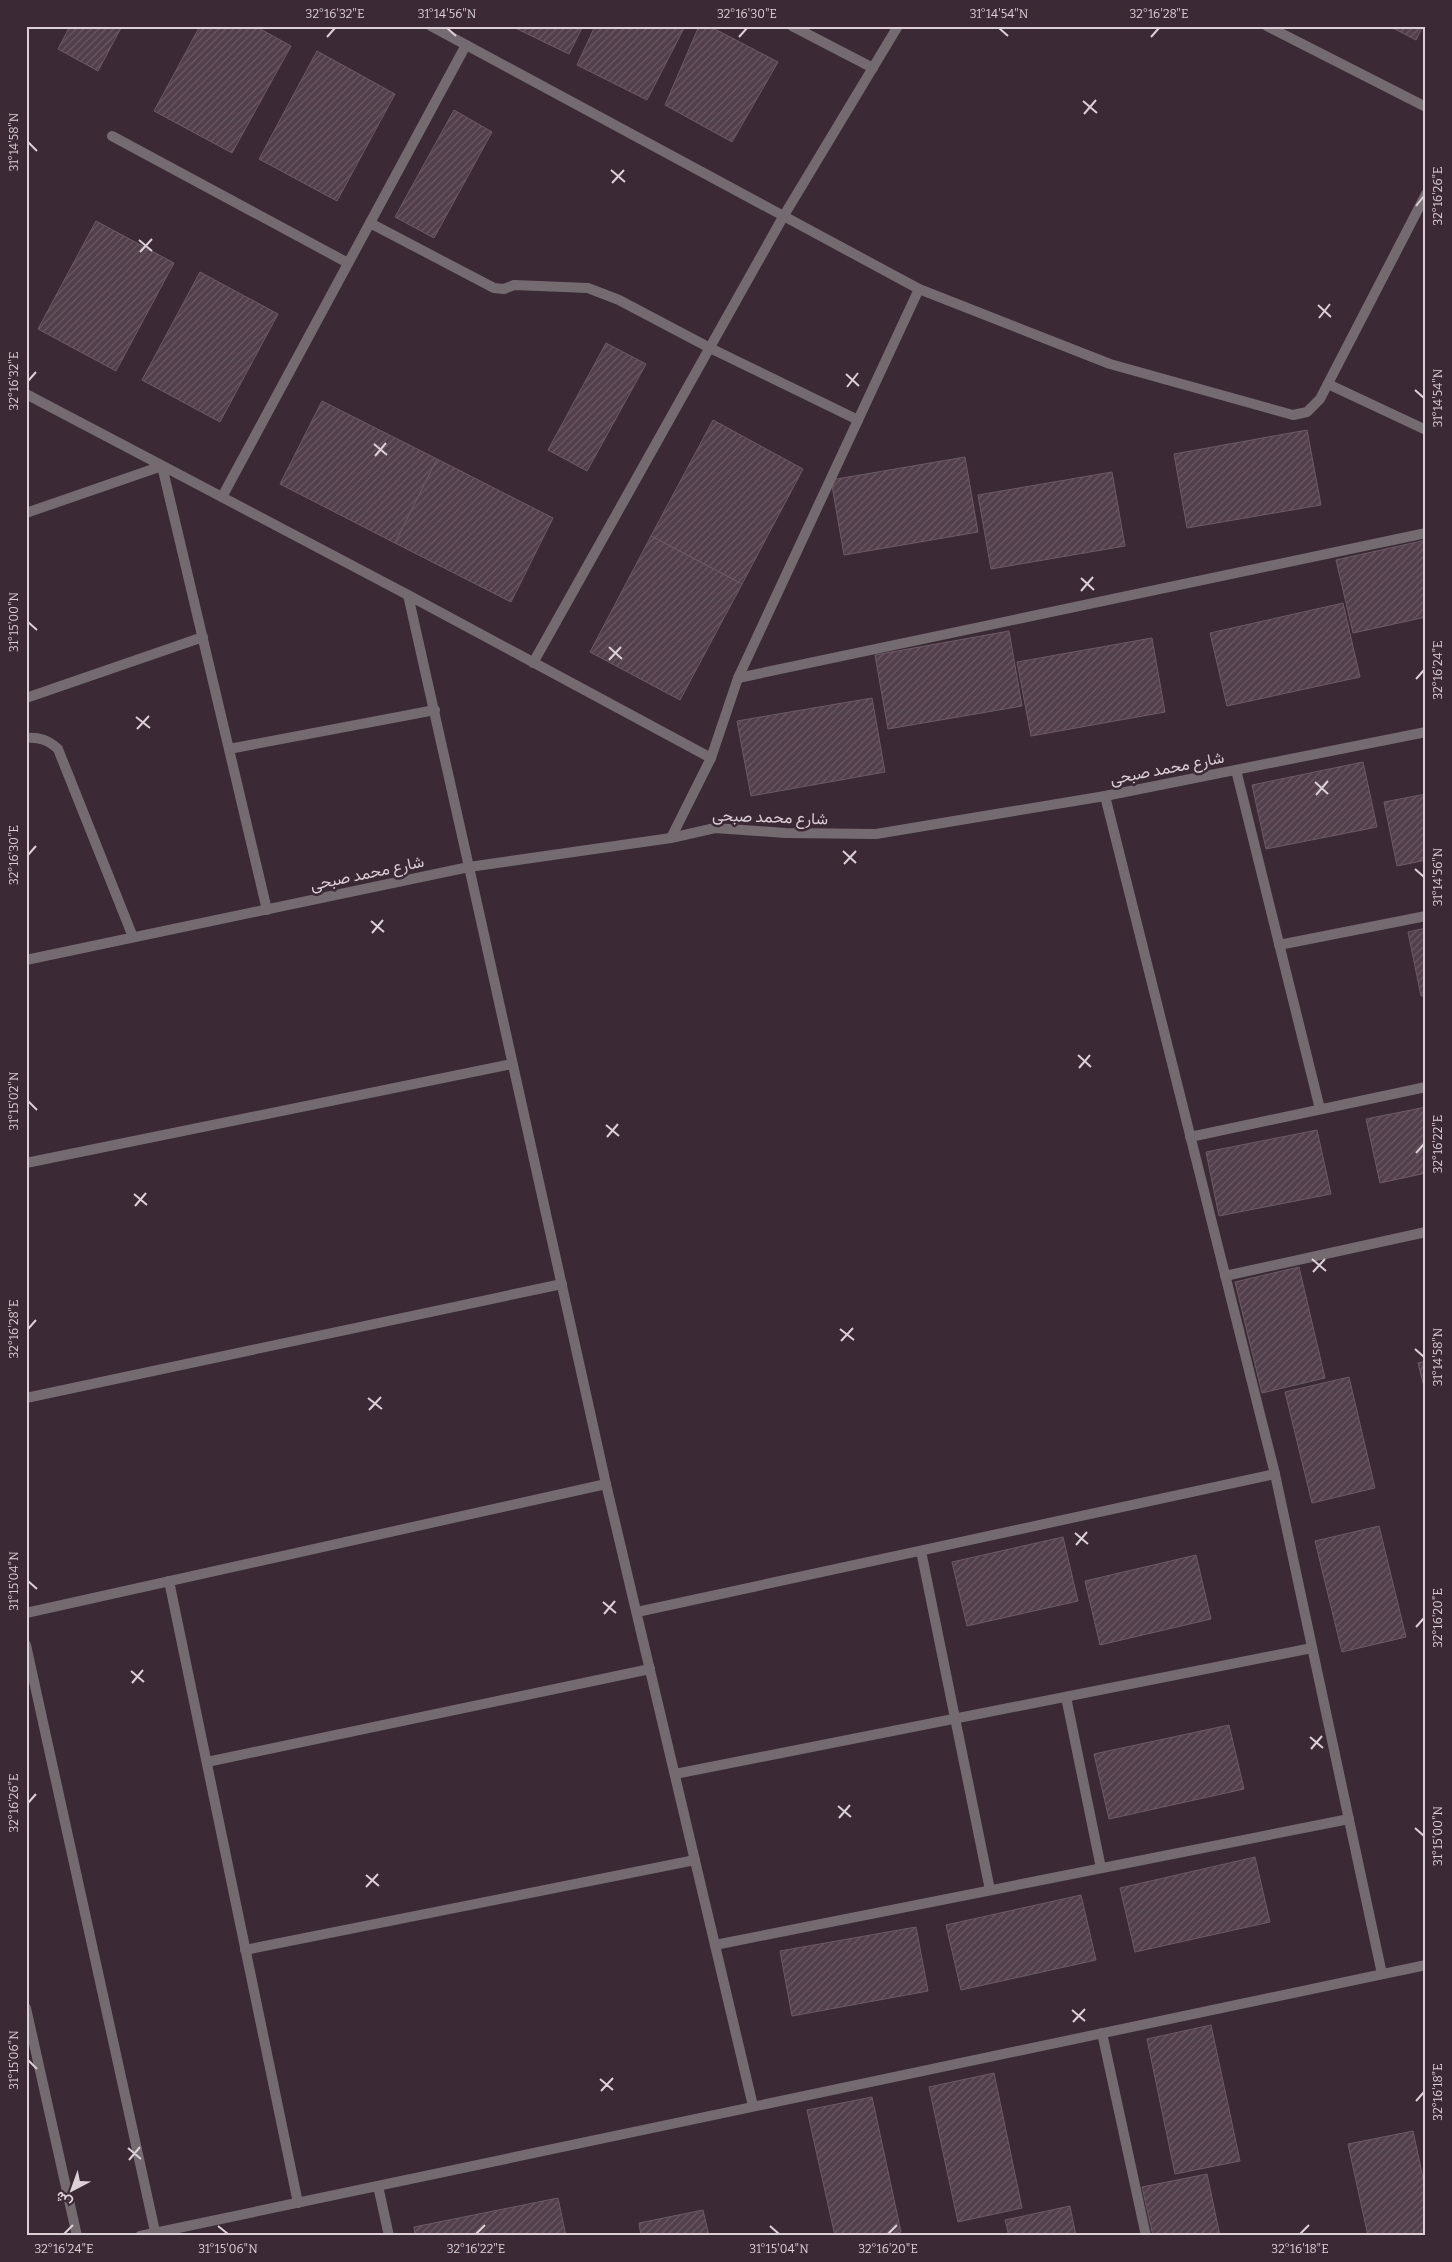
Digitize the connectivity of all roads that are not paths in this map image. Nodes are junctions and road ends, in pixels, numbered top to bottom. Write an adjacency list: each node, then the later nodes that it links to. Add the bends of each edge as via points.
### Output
1 (431, 26): 5 (street)
2 (792, 26): 6 (street)
3 (898, 26): 6 (street)
4 (1267, 26): 7 (street)
5 (466, 45): 10 (street); 11 (street)
6 (873, 68): 10 (street)
7 (1426, 107)
8 (112, 136): 12 (street)
9 (1426, 194): 15 (street)
10 (783, 217): 13 (street); 14 (street)
11 (370, 223): 12 (street); 14 (street, via 494,288 514,285 588,288 619,300)
12 (348, 263): 20 (street)
13 (919, 289): 15 (street, via 1110,364 1293,415 1307,412 1320,400); 17 (street)
14 (710, 348): 17 (street); 25 (street)
15 (1328, 384): 18 (street)
16 (26, 394): 19 (street)
17 (858, 420): 26 (street)
18 (1426, 430)
19 (162, 466): 20 (street); 21 (street); 24 (street)
20 (222, 497): 23 (street)
21 (26, 513)
22 (1426, 533): 26 (street)
23 (408, 595): 25 (street); 28 (street)
24 (203, 637): 27 (street); 31 (street)
25 (533, 663): 32 (street)
26 (738, 678): 32 (street)
27 (26, 698)
28 (435, 710): 31 (street); 36 (street)
29 (1426, 732): 33 (street, شارع محمد صبحى)
30 (26, 738): 39 (street, via 37,737 58,748)
31 (229, 749): 37 (street)
32 (711, 758): 35 (street)
33 (1236, 770): 34 (street, شارع محمد صبحى); 40 (street)
34 (1105, 796): 35 (street, شارع محمد صبحى, via 876,834 715,828); 45 (street)
35 (671, 838): 36 (street, شارع محمد صبحى)
36 (469, 867): 37 (street, شارع محمد صبحى); 42 (street)
37 (267, 910): 39 (street, شارع محمد صبحى)
38 (1426, 916): 40 (street)
39 (133, 938): 41 (street, شارع محمد صبحى)
40 (1280, 946): 44 (street)
41 (26, 960)
42 (512, 1064): 46 (street); 49 (street)
43 (1426, 1087): 44 (street)
44 (1320, 1109): 45 (street)
45 (1190, 1136): 48 (street)
46 (26, 1163)
47 (1426, 1232): 48 (street)
48 (1225, 1276): 51 (street)
49 (562, 1284): 50 (street); 52 (street)
50 (26, 1398)
51 (1275, 1474): 53 (street); 58 (street)
52 (606, 1484): 54 (street); 55 (street)
53 (921, 1551): 55 (street); 62 (street)
54 (169, 1581): 56 (street); 63 (street)
55 (637, 1612): 60 (street)
56 (26, 1613)
57 (26, 1644): 59 (street)
58 (1312, 1648): 61 (street); 65 (street)
59 (29, 1667): 78 (street)
60 (650, 1669): 63 (street); 64 (street)
61 (1066, 1697): 62 (street); 67 (street)
62 (956, 1719): 64 (street); 68 (street)
63 (207, 1762): 70 (street)
64 (675, 1774): 66 (street)
65 (1349, 1819): 67 (street); 72 (street)
66 (695, 1860): 69 (street); 70 (street)
67 (1101, 1868): 68 (street)
68 (990, 1890): 69 (street)
69 (715, 1945): 75 (street)
70 (246, 1950): 77 (street)
71 (1426, 1965): 72 (street)
72 (1382, 1974): 74 (street)
73 (26, 2008): 79 (street)
74 (1102, 2033): 75 (street); 82 (street)
75 (753, 2106): 76 (street)
76 (378, 2186): 77 (street); 81 (street)
77 (298, 2203): 78 (street)
78 (156, 2234): 80 (street)
79 (77, 2236)
80 (140, 2236)
81 (389, 2236)
82 (1146, 2236)

